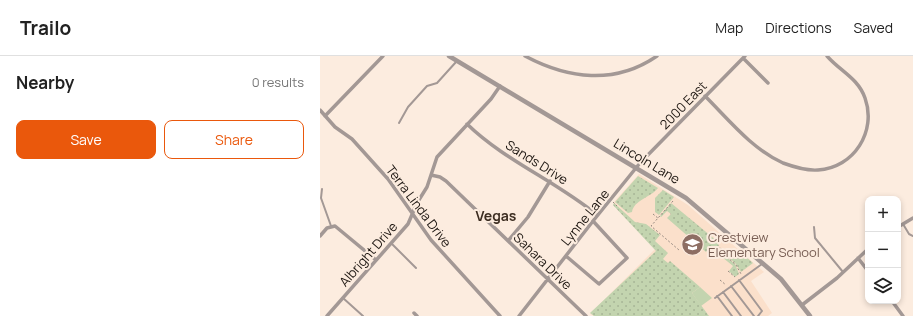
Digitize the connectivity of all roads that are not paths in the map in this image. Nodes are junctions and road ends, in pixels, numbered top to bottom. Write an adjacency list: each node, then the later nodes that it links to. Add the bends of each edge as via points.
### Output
1 (383, 56): 12 (street)
2 (449, 56): 7 (street, Lincoln Lane)
3 (525, 56): 4 (street, via 562,71 594,77 628,71)
4 (657, 56)
5 (827, 56): 10 (street, via 858,85 865,97 869,124 862,143 847,159 830,169 806,170 770,156 746,137)
6 (744, 57): 8 (street); 10 (street, 2000 East)
7 (457, 61): 9 (street, Lincoln Lane); 13 (lane, via 437,83 427,86 408,107)
8 (768, 83)
9 (500, 86): 14 (street, Albright Drive, via 492,99); 15 (street, Lincoln Lane)
10 (705, 96): 15 (street, 2000 East)
11 (320, 110): 12 (street, Terra Linda Drive)
12 (325, 116): 19 (street, Terra Linda Drive, via 352,139 388,179)
13 (399, 123)
14 (467, 124): 16 (street, Albright Drive, via 439,154 433,164); 17 (street, Sands Drive, via 486,142)
15 (637, 168): 20 (street, Lynne Lane); 34 (street, Lincoln Lane, via 686,198)
16 (431, 175): 19 (street, Albright Drive); 28 (street, Sahara Drive, via 444,180)
17 (550, 181): 20 (street, Sands Drive); 28 (street, via 528,217)
18 (322, 189): 24 (lane, via 321,198)
19 (412, 213): 29 (street, Albright Drive, via 408,224); 47 (street, Terra Linda Drive, via 431,240)
20 (597, 215): 22 (street, Lynne Lane)
21 (913, 218): 23 (street)
22 (593, 221): 31 (street, Lynne Lane); 31 (street, via 627,258 599,284)
23 (903, 224): 27 (lane)
24 (331, 226): 26 (street); 33 (street, via 337,227)
25 (814, 227): 37 (lane, via 814,238)
26 (320, 236)
27 (913, 236)
28 (508, 241): 38 (street, Sahara Drive)
29 (391, 243): 33 (street, Albright Drive); 35 (lane)
30 (865, 252): 32 (street)
31 (566, 256): 38 (street, Lynne Lane)
32 (858, 258): 36 (street); 37 (street)
33 (376, 260): 42 (street, Albright Drive)
34 (763, 263): 39 (lane); 44 (street, Lincoln Lane, via 784,282)
35 (416, 268)
36 (866, 268)
37 (843, 272): 44 (street)
38 (548, 280): 48 (street, Lynne Lane); 49 (street, Sahara Drive)
39 (739, 280): 40 (lane); 53 (lane, via 762,313)
40 (731, 286): 41 (lane); 52 (lane)
41 (723, 292): 50 (lane, via 716,297); 51 (lane)
42 (343, 298): 45 (street, Albright Drive); 46 (lane)
43 (894, 304): 55 (street)
44 (802, 305): 54 (street, Lincoln Lane)
45 (328, 316)
46 (363, 316)
47 (500, 316)
48 (519, 316)
49 (586, 316)
50 (732, 316)
51 (741, 316)
52 (754, 316)
53 (758, 316)
54 (810, 316)
55 (903, 316)

